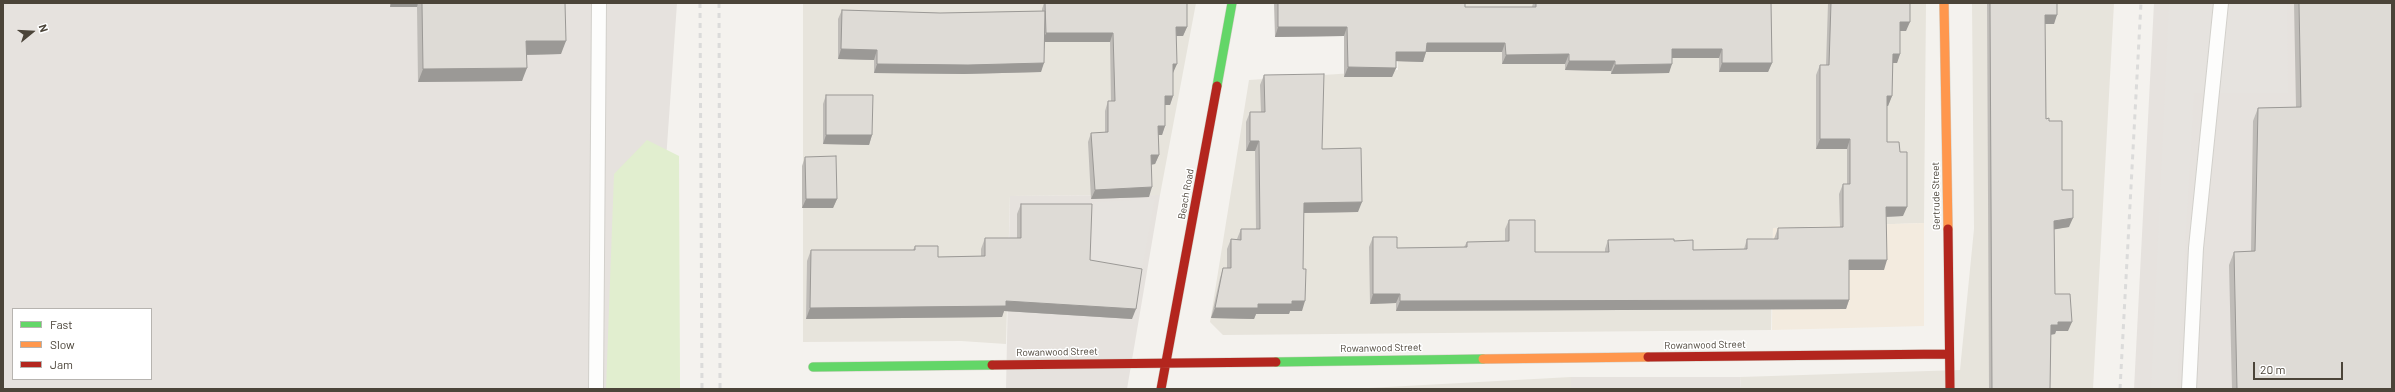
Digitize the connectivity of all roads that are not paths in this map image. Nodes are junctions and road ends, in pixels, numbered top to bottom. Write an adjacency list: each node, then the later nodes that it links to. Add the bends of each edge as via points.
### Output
1 (599, 3): 8 (lane)
2 (1232, 3): 6 (street, Beach Road)
3 (1944, 3): 5 (street, Gertrude Street)
4 (2221, 3): 11 (lane, via 2196,248)
5 (1950, 354): 6 (street, Rowanwood Street); 10 (street, Gertrude Street)
6 (1166, 362): 7 (street, Rowanwood Street); 9 (street, Beach Road)
7 (813, 367)
8 (596, 389)
9 (1161, 389)
10 (1950, 389)
11 (2189, 389)

